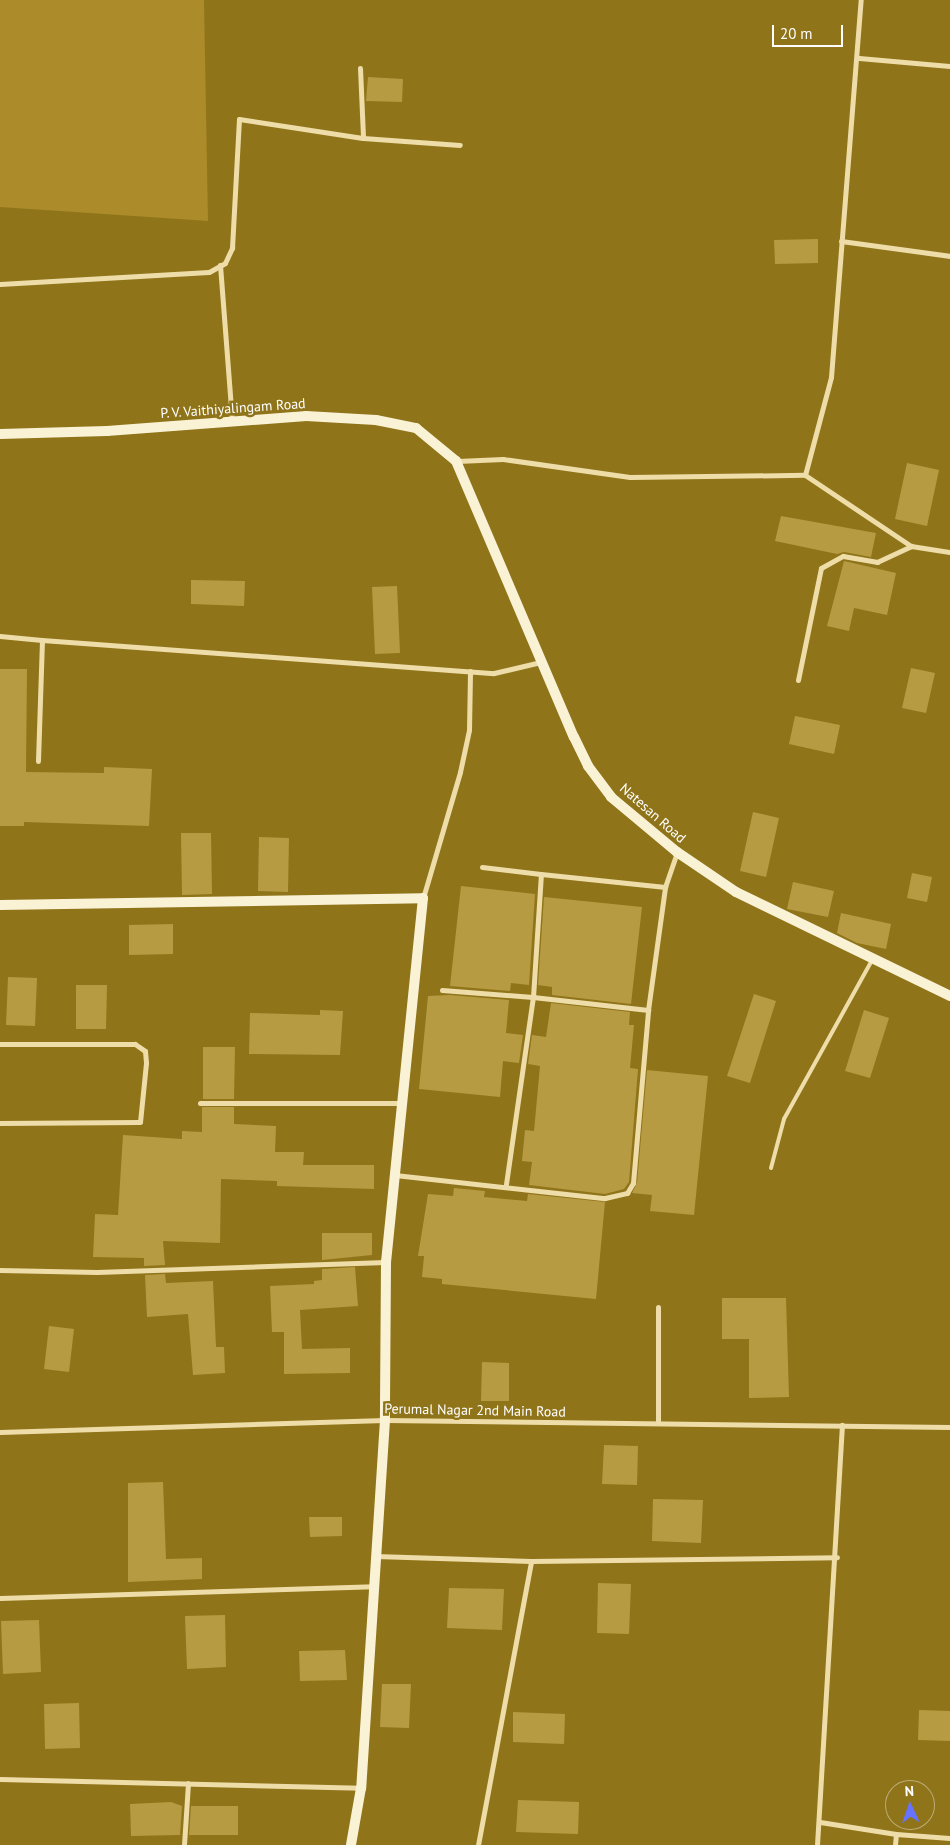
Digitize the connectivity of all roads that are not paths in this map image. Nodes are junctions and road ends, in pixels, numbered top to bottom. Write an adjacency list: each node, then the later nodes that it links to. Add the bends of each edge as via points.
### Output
1 (861, 0): 2 (street)
2 (859, 58): 3 (street); 7 (street)
3 (950, 66)
4 (360, 68): 5 (street)
5 (363, 138): 6 (street); 9 (street, via 239,119 232,248)
6 (460, 145)
7 (841, 240): 8 (street); 14 (street, via 831,377)
8 (950, 256)
9 (220, 265): 10 (street, via 209,272); 11 (street)
10 (0, 284)
11 (232, 422): 12 (street, P. V. Vaithiyalingam Road, via 107,431); 13 (street, P. V. Vaithiyalingam Road, via 306,416 376,420 416,428)
12 (0, 434)
13 (456, 461): 14 (street, via 503,459 630,477); 19 (street, Natesan Road)
14 (805, 474): 15 (street)
15 (911, 546): 16 (street); 21 (street, via 877,562 843,556 821,568)
16 (950, 552)
17 (0, 636): 18 (street)
18 (42, 640): 20 (street); 22 (street)
19 (541, 662): 20 (street, via 494,672); 23 (street, Natesan Road, via 588,766 611,797)
20 (470, 671): 27 (street, via 469,730 462,764 437,861)
21 (798, 680)
22 (38, 761)
23 (677, 852): 26 (street); 29 (street, Natesan Road, via 736,892)
24 (482, 867): 25 (street)
25 (541, 874): 26 (street); 32 (street)
26 (665, 888): 33 (street)
27 (423, 898): 28 (street); 36 (street)
28 (0, 905)
29 (872, 959): 31 (street, Natesan Road); 38 (lane, via 784,1119)
30 (442, 990): 32 (street)
31 (950, 996)
32 (533, 997): 33 (street); 40 (street)
33 (648, 1010): 40 (street, via 633,1183 628,1193 605,1198)
34 (0, 1044): 37 (street, via 135,1044 145,1051 146,1063 140,1122)
35 (200, 1103): 36 (street)
36 (402, 1104): 39 (street)
37 (0, 1123)
38 (771, 1168)
39 (395, 1175): 40 (street); 41 (street)
40 (506, 1184)
41 (386, 1262): 42 (street, via 97,1272); 44 (street)
42 (0, 1270)
43 (658, 1307): 45 (street)
44 (385, 1420): 45 (street, Perumal Nagar 2nd Main Road); 48 (street, Perumal Nagar 2nd Main Road); 49 (street)
45 (658, 1423): 46 (street, Perumal Nagar 2nd Main Road)
46 (842, 1425): 47 (street, Perumal Nagar 2nd Main Road); 50 (street)
47 (950, 1427)
48 (0, 1432)
49 (375, 1556): 51 (street); 52 (street)
50 (837, 1557): 51 (street); 57 (street)
51 (531, 1560): 62 (street)
52 (373, 1586): 53 (street); 56 (street)
53 (0, 1598)
54 (0, 1779): 55 (street)
55 (188, 1783): 56 (street); 60 (street)
56 (361, 1788): 61 (street)
57 (820, 1822): 58 (street); 63 (street)
58 (896, 1834): 59 (street); 64 (street)
59 (950, 1838)
60 (184, 1845)
61 (351, 1845)
62 (478, 1845)
63 (817, 1845)
64 (895, 1845)

